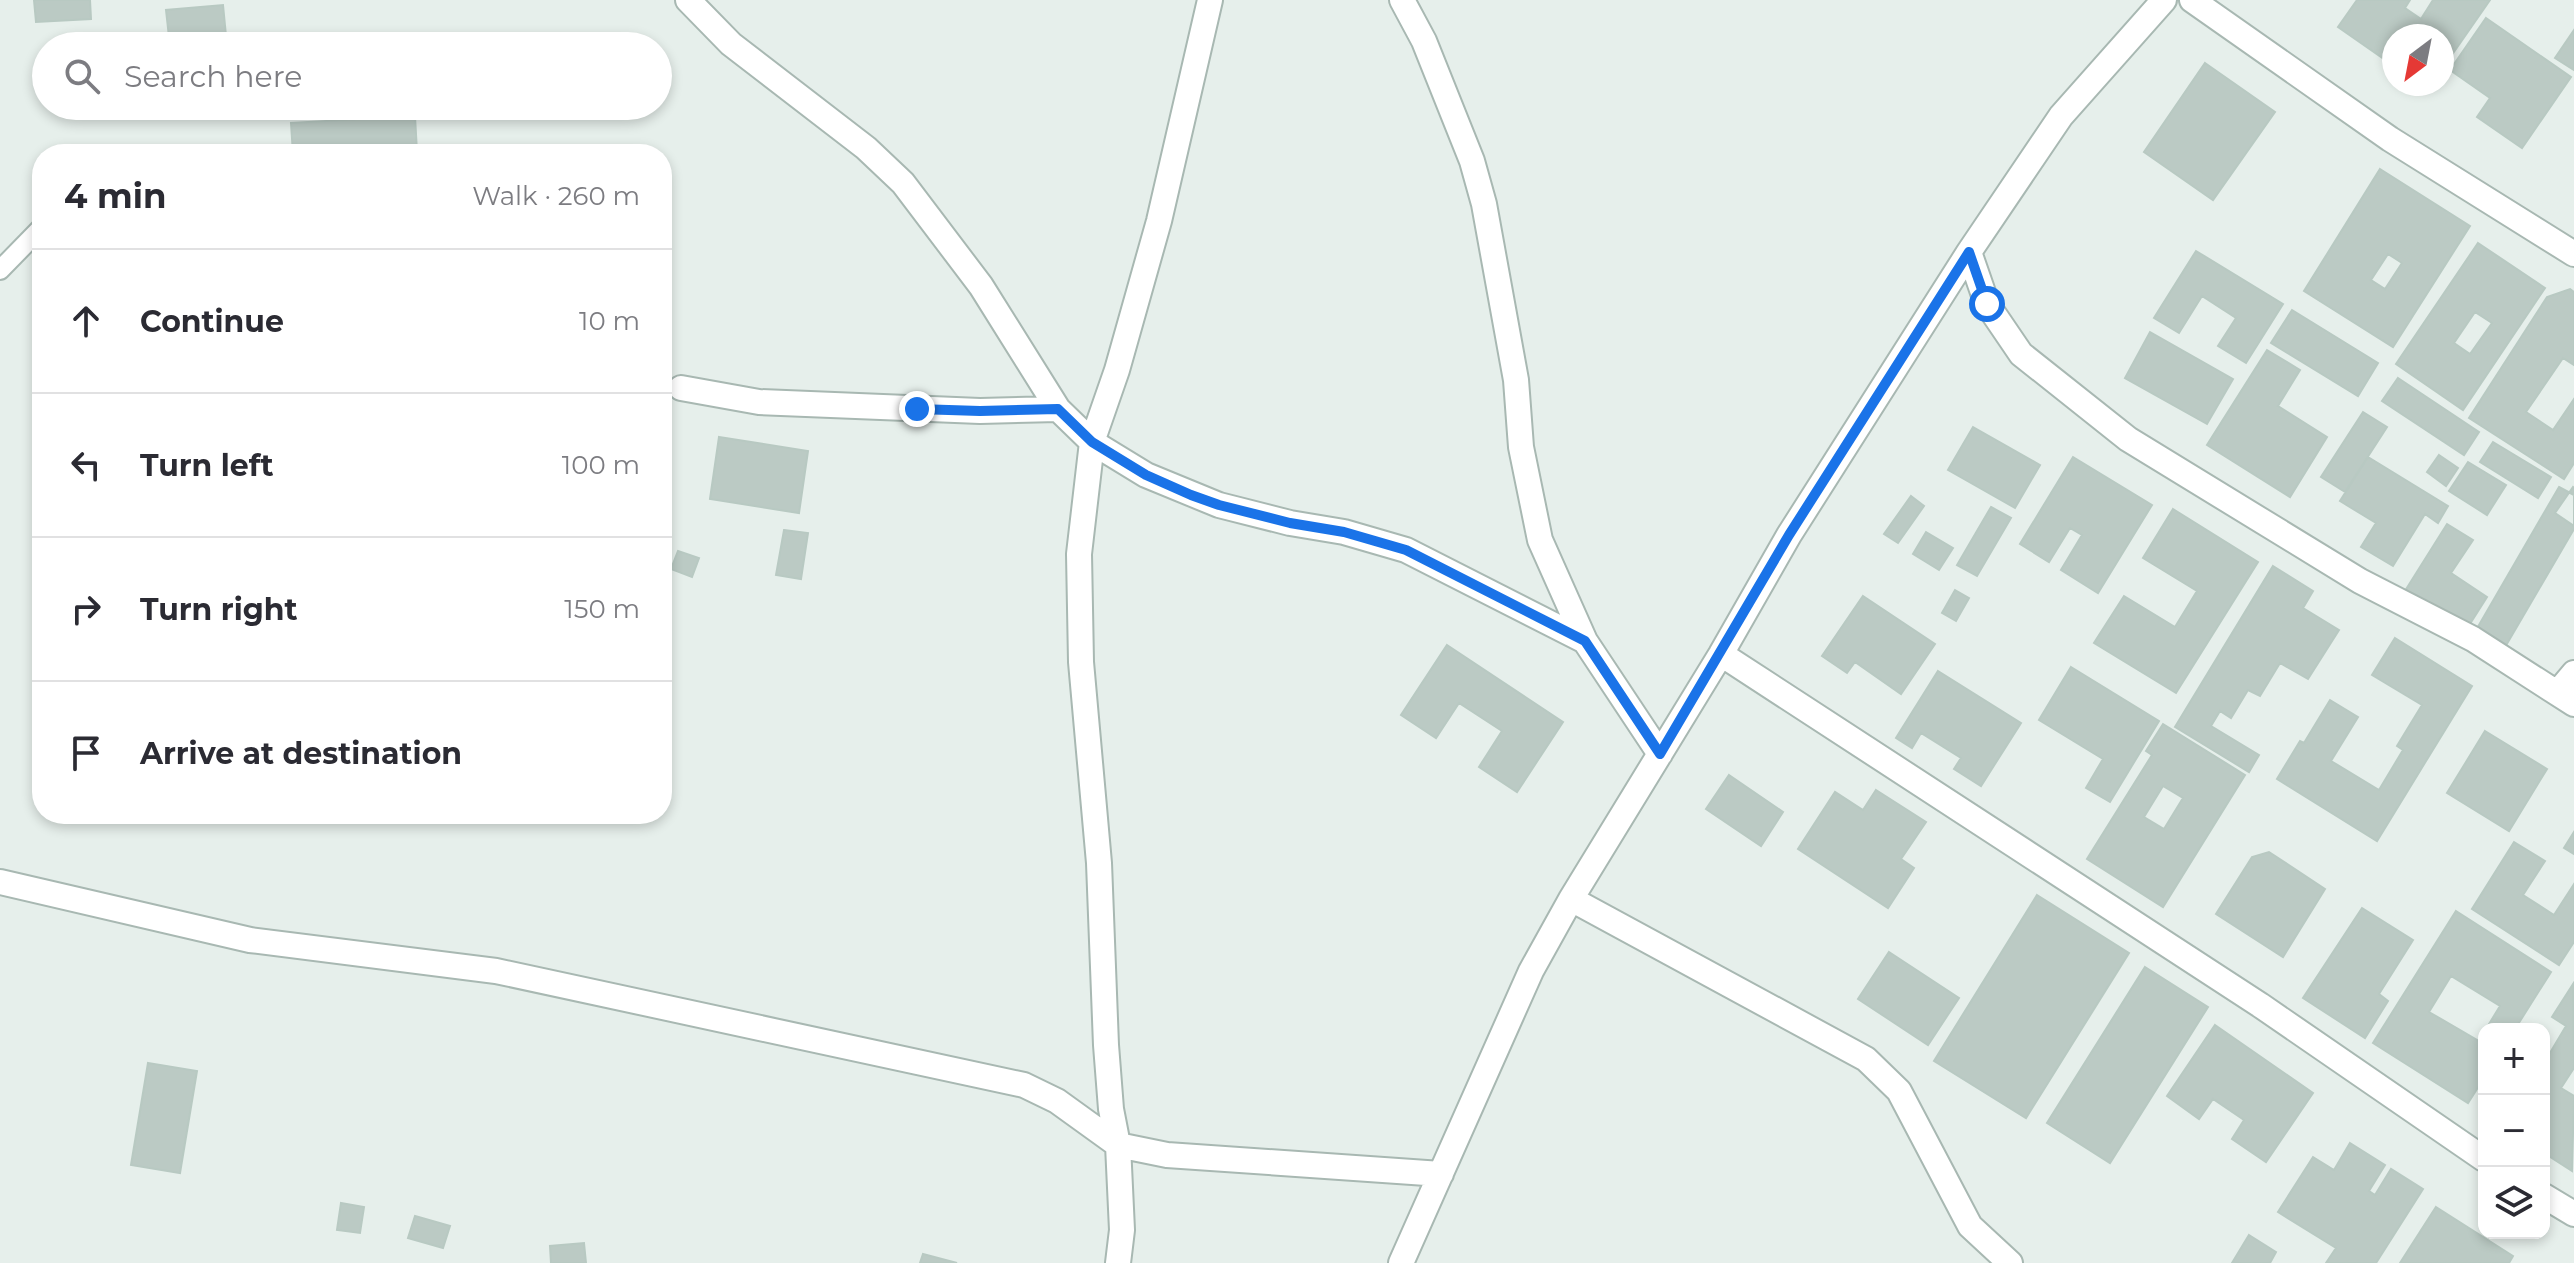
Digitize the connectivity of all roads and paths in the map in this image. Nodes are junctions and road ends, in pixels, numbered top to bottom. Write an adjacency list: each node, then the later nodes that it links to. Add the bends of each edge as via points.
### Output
1 (688, 0): 11 (street, via 731,44 903,183 981,286)
2 (1210, 0): 12 (street, via 1159,221)
3 (1402, 0): 13 (street, via 1472,161 1500,288 1521,447 1540,540)
4 (2164, 0): 7 (street, via 2061,116)
5 (2192, 0): 8 (street, via 2390,139)
6 (32, 237): 9 (lane)
7 (1969, 252): 14 (street, via 1789,535); 16 (street, via 1987,304 2021,354 2128,439 2360,581 2473,639)
8 (2574, 254)
9 (0, 270)
10 (681, 388): 11 (street, via 759,402)
11 (1058, 409): 12 (street)
12 (1092, 442): 13 (street, via 1146,475 1219,505 1406,550); 20 (street, via 1079,554 1080,631 1099,863 1106,1045)
13 (1585, 641): 17 (street)
14 (1721, 654): 17 (street); 21 (street, via 2260,1005)
15 (2574, 673): 16 (street)
16 (2566, 698)
17 (1660, 754): 19 (street)
18 (0, 882): 20 (street, via 250,940 496,971 1024,1085 1057,1101)
19 (1571, 899): 22 (street, via 1531,971); 27 (street, via 1866,1059 1899,1091 1970,1226)
20 (1118, 1145): 22 (street, via 1167,1155); 25 (street)
21 (2478, 1155)
22 (1441, 1174): 26 (street)
23 (2550, 1200): 24 (street)
24 (2574, 1214)
25 (1118, 1263)
26 (1401, 1263)
27 (2010, 1263)

